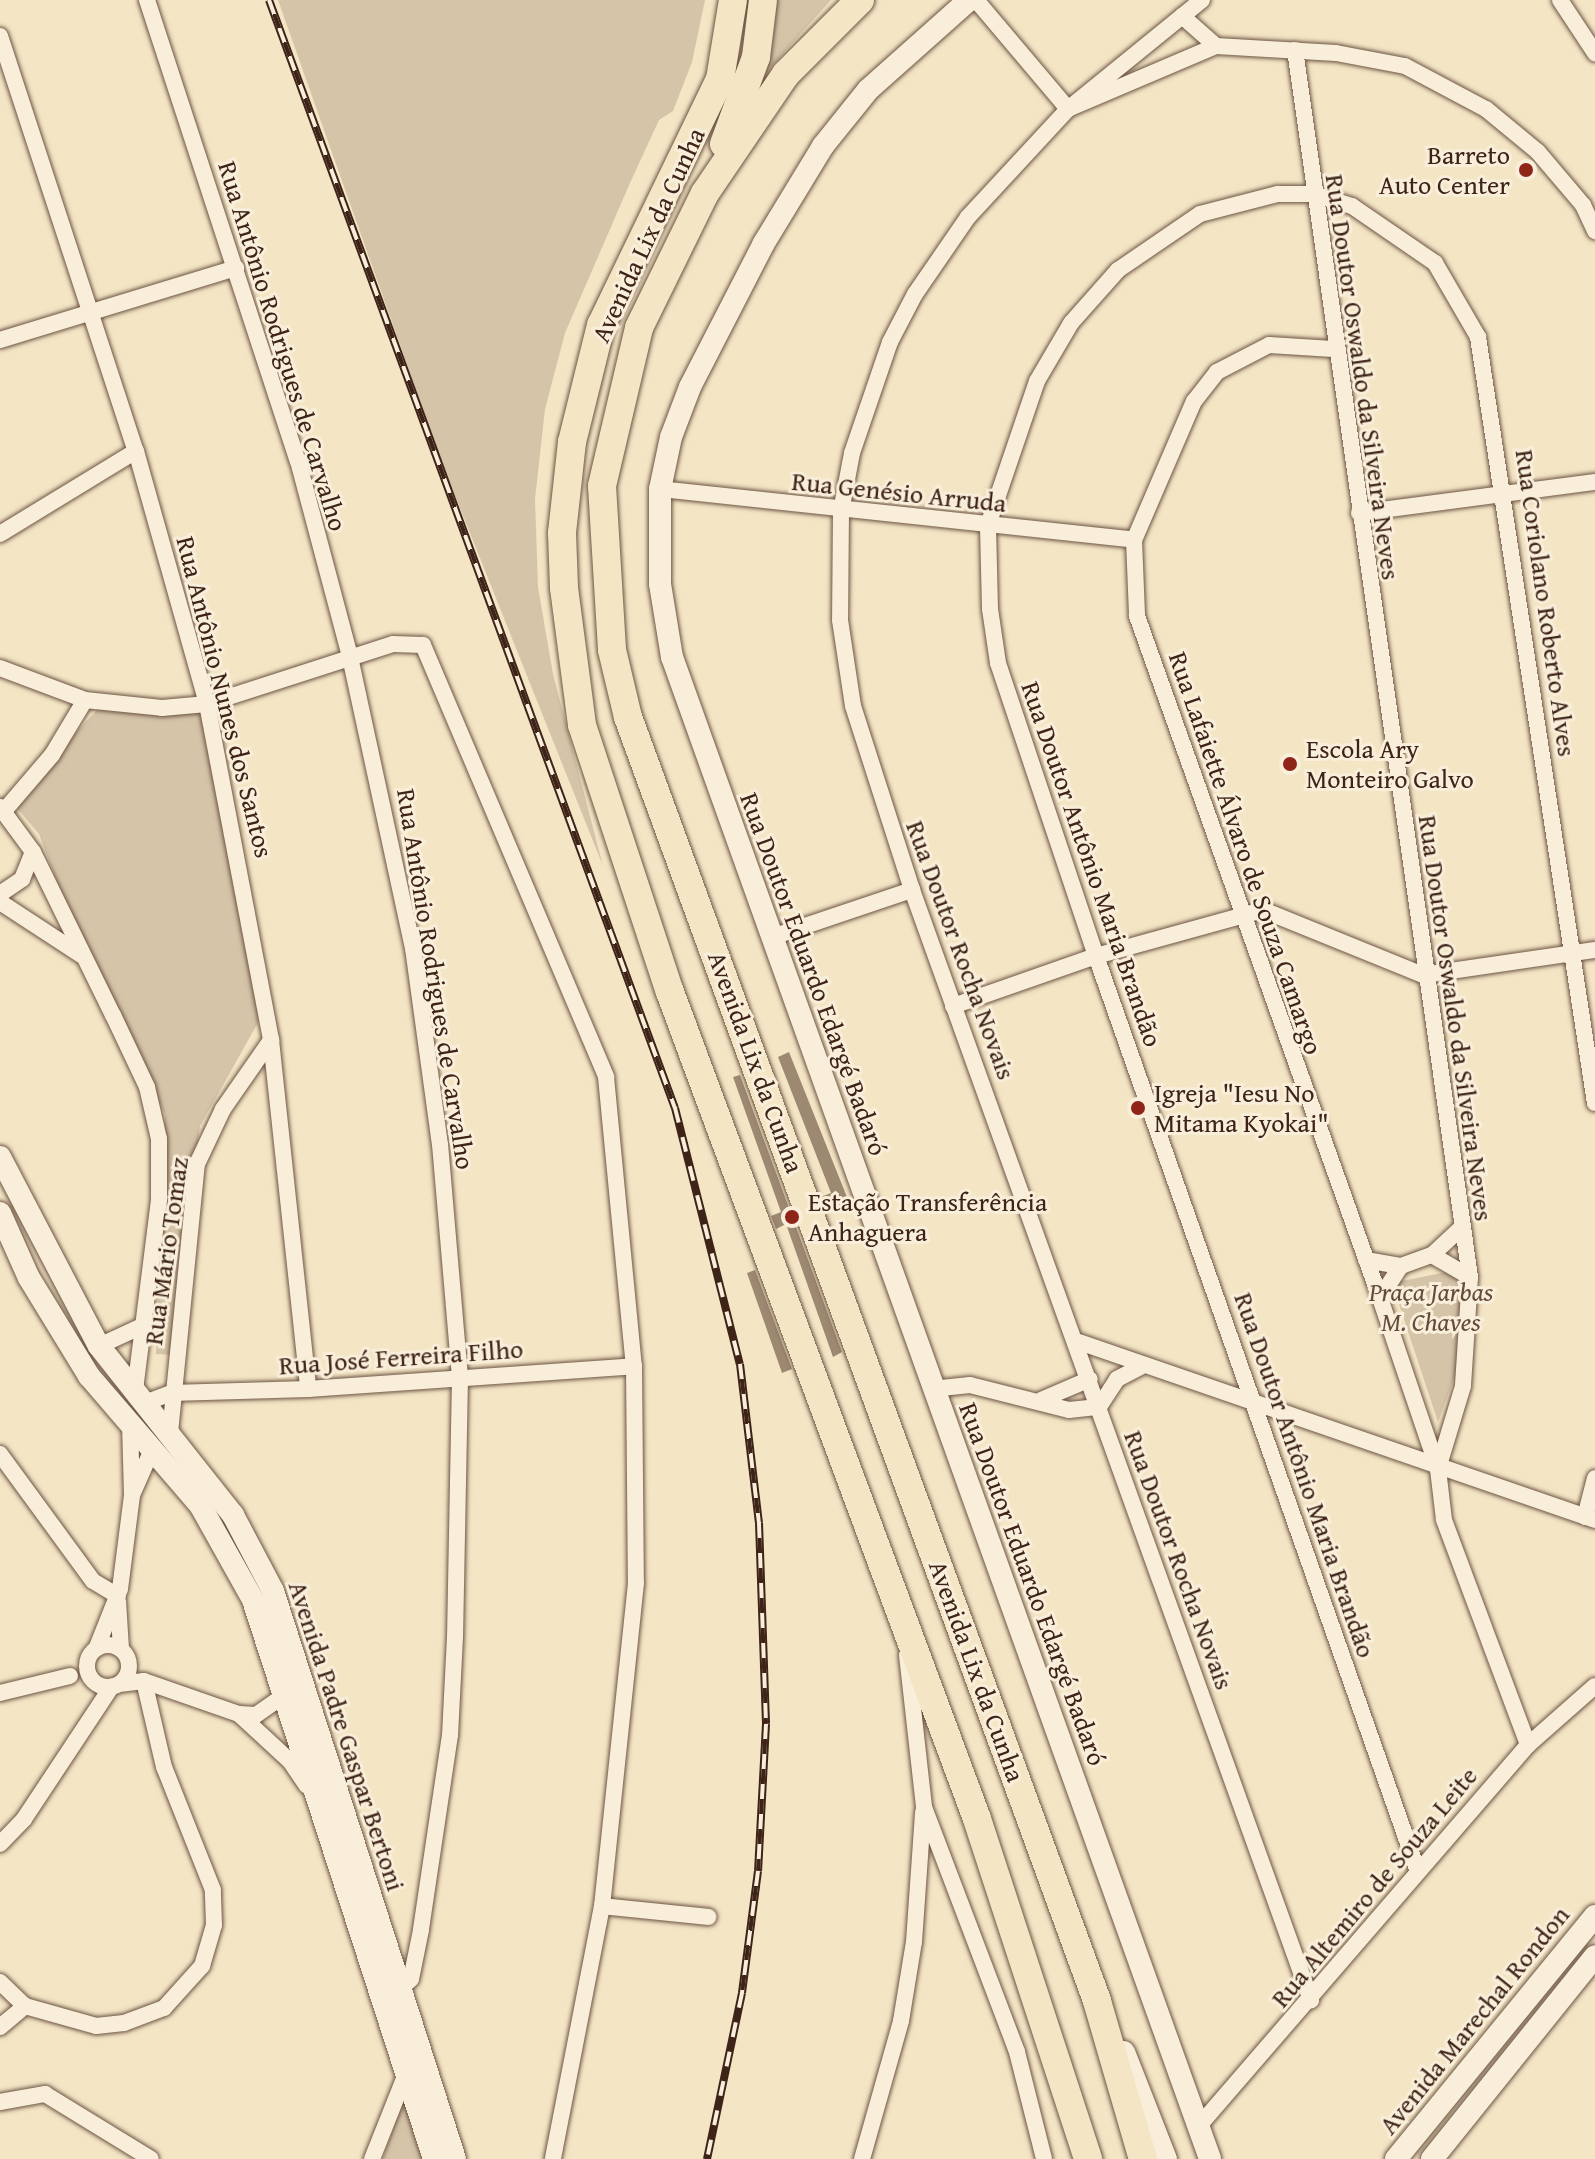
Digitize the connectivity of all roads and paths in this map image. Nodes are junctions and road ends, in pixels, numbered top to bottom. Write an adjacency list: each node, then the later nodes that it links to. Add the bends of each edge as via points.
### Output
1 (147, 0): 18 (street, Rua Antônio Rodrigues de Carvalho)
2 (733, 0): 81 (highway, Avenida Lix da Cunha, via 720,79 619,284 586,378 567,469 564,588 582,725 615,832)
3 (763, 0): 15 (highway, via 756,57)
4 (860, 0): 15 (highway, Avenida Lix da Cunha, via 786,74)
5 (969, 0): 24 (street, Rua Doutor Eduardo Edargé Badaró, via 868,90 823,146 690,387)
6 (976, 0): 14 (street)
7 (1202, 0): 9 (street, Rua Doutor Rocha Novais)
8 (1560, 0): 13 (street)
9 (1182, 16): 11 (street); 14 (street, Rua Doutor Rocha Novais)
10 (0, 36): 19 (street, Rua Antônio Nunes dos Santos)
11 (1216, 46): 12 (street); 14 (street)
12 (1295, 50): 16 (street, Rua Doutor Oswaldo da Silveira Neves); 17 (street, via 1405,66 1486,109 1538,152 1583,205)
13 (1595, 53)
14 (1068, 109): 26 (street, Rua Doutor Rocha Novais, via 960,227 915,294 865,407)
15 (705, 193): 107 (highway, Avenida Lix da Cunha, via 639,328 609,440 603,570 612,650 628,717)
16 (1313, 194): 21 (street, Rua Doutor Oswaldo da Silveira Neves); 25 (street, Rua Coriolano Roberto Alves, via 1352,206 1412,244 1462,302 1489,379); 28 (street, Rua Doutor Antônio Maria Brandão, via 1256,197 1200,214 1118,270 1071,323 1037,381)
17 (1595, 231)
18 (236, 268): 19 (street); 31 (street, Rua Antônio Rodrigues de Carvalho)
19 (94, 316): 20 (street); 22 (street, Rua Antônio Nunes dos Santos)
20 (0, 340)
21 (1333, 349): 27 (street, Rua Doutor Oswaldo da Silveira Neves); 30 (street, Rua Lafaiette Álvaro de Souza Camargo, via 1269,345 1217,372 1175,435)
22 (136, 451): 29 (street); 34 (street, Rua Antônio Nunes dos Santos)
23 (1595, 482): 25 (street)
24 (660, 489): 26 (street, Rua Genésio Arruda); 41 (street, Rua Doutor Eduardo Edargé Badaró, via 660,584 672,657)
25 (1505, 493): 27 (street); 43 (street, Rua Coriolano Roberto Alves)
26 (841, 511): 28 (street, Rua Genésio Arruda); 37 (street, Rua Doutor Rocha Novais, via 842,660)
27 (1359, 513): 46 (street, Rua Doutor Oswaldo da Silveira Neves)
28 (988, 525): 30 (street, Rua Genésio Arruda); 45 (street, Rua Doutor Antônio Maria Brandão, via 998,663)
29 (0, 534)
30 (1134, 540): 40 (street, Rua Lafaiette Álvaro de Souza Camargo, via 1137,616)
31 (350, 657): 34 (street); 61 (street, via 393,644 423,645 606,1077); 63 (street, Rua Antônio Rodrigues de Carvalho, via 384,799 428,1048)
32 (0, 668): 33 (street)
33 (85, 700): 34 (street, via 162,708); 35 (street, via 52,755)
34 (207, 704): 48 (street, Rua Antônio Nunes dos Santos)
35 (2, 809): 36 (street)
36 (33, 852): 38 (street, via 22,879); 44 (street)
37 (912, 890): 41 (street); 47 (street, Rua Doutor Rocha Novais)
38 (0, 894)
39 (0, 902): 44 (street)
40 (1240, 914): 45 (street); 46 (street, via 1263,910 1287,916); 54 (street, Rua Lafaiette Álvaro de Souza Camargo)
41 (772, 937): 66 (street, Rua Doutor Eduardo Edargé Badaró)
42 (1595, 950): 43 (street)
43 (1574, 953): 46 (street); 49 (street, Rua Coriolano Roberto Alves)
44 (82, 955): 58 (street, via 147,1087 159,1139 159,1200)
45 (1096, 956): 47 (street); 70 (street, Rua Doutor Antônio Maria Brandão)
46 (1423, 975): 52 (street, Rua Doutor Oswaldo da Silveira Neves)
47 (953, 1006): 59 (street, Rua Doutor Rocha Novais)
48 (271, 1040): 65 (street, Rua Antônio Nunes dos Santos); 67 (street, Rua Mário Tomaz, via 223,1109 197,1164)
49 (1595, 1103)
50 (0, 1157): 60 (street, Avenida Padre Gaspar Bertoni)
51 (0, 1213): 72 (street, Avenida Padre Gaspar Bertoni, via 29,1278 89,1376)
52 (1462, 1227): 53 (street); 56 (street, Rua Doutor Oswaldo da Silveira Neves)
53 (1432, 1255): 55 (street); 56 (street)
54 (1366, 1260): 55 (street); 57 (street, Rua Lafaiette Álvaro de Souza Camargo)
55 (1401, 1266): 57 (street)
56 (1470, 1277): 76 (street, Rua Doutor Oswaldo da Silveira Neves, via 1463,1386)
57 (1380, 1298): 76 (street, Rua Lafaiette Álvaro de Souza Camargo)
58 (142, 1326): 60 (street); 68 (street)
59 (1079, 1342): 62 (street); 64 (street, Rua Doutor Rocha Novais)
60 (99, 1346): 68 (street, Avenida Padre Gaspar Bertoni)
61 (634, 1366): 63 (street, Rua José Ferreira Filho); 100 (street, via 636,1583)
62 (1141, 1367): 70 (street); 71 (street, via 1117,1379)
63 (460, 1378): 65 (street, Rua José Ferreira Filho); 105 (street, Rua Antônio Rodrigues de Carvalho, via 450,1735 411,1979)
64 (1090, 1379): 69 (street); 71 (street, Rua Doutor Rocha Novais)
65 (308, 1389): 67 (street, Rua José Ferreira Filho)
66 (932, 1389): 69 (street, via 970,1385); 114 (street, Rua Doutor Eduardo Edargé Badaró)
67 (171, 1393): 68 (street); 73 (street, Rua Mário Tomaz)
68 (140, 1396): 72 (street); 73 (street, Avenida Padre Gaspar Bertoni)
69 (1041, 1400): 71 (street, via 1069,1410)
70 (1255, 1403): 76 (street); 99 (street, Rua Doutor Antônio Maria Brandão)
71 (1099, 1407): 106 (street, Rua Doutor Rocha Novais)
72 (130, 1425): 74 (street, Avenida Padre Gaspar Bertoni); 78 (street)
73 (170, 1433): 74 (street); 105 (street, Avenida Padre Gaspar Bertoni, via 233,1515 273,1591)
74 (151, 1452): 78 (street); 92 (street, Avenida Padre Gaspar Bertoni, via 200,1505 229,1552)
75 (0, 1454): 80 (street, via 93,1581)
76 (1438, 1469): 79 (street); 95 (street, Rua Lafaiette Álvaro de Souza Camargo, via 1444,1520)
77 (1595, 1478): 79 (street)
78 (132, 1495): 80 (street)
79 (1590, 1519)
80 (118, 1596): 82 (street); 83 (street)
81 (905, 1625): 97 (street); 122 (highway, Avenida Lix da Cunha, via 977,1819)
82 (97, 1647): 83 (street); 84 (street)
83 (121, 1649): 85 (street)
84 (87, 1662): 86 (street); 87 (street)
85 (129, 1666): 88 (street); 89 (street)
86 (70, 1676): 87 (street); 91 (street)
87 (92, 1681): 89 (street); 93 (street)
88 (144, 1681): 89 (street); 94 (street); 108 (street, via 164,1767 213,1890 210,1948 186,1989 144,2018 74,2024)
89 (115, 1685): 93 (street)
90 (1595, 1686): 95 (street, Rua Altemiro de Souza Leite)
91 (0, 1693)
92 (286, 1694): 94 (street, via 256,1715); 96 (street, Avenida Padre Gaspar Bertoni)
93 (93, 1711): 98 (street, via 24,1819)
94 (239, 1714): 96 (street, via 290,1761)
95 (1528, 1745): 99 (street, Rua Altemiro de Souza Leite)
96 (314, 1797): 111 (street, Avenida Padre Gaspar Bertoni)
97 (924, 1807): 120 (street, via 904,2005); 121 (street, via 1017,2052)
98 (0, 1844)
99 (1417, 1869): 106 (street, Rua Altemiro de Souza Leite)
100 (602, 1906): 102 (street); 119 (street)
101 (1595, 1916): 110 (street, Avenida Marechal Rondon)
102 (708, 1917)
103 (1595, 1956): 112 (street, Avenida Marechal Rondon)
104 (0, 1982): 108 (street)
105 (399, 1990): 118 (street, Avenida Padre Gaspar Bertoni)
106 (1311, 2000): 114 (street, Rua Altemiro de Souza Leite)
107 (1097, 2001): 123 (highway, Avenida Lix da Cunha); 124 (street)
108 (25, 2006): 109 (street)
109 (0, 2027)
110 (1470, 2068): 112 (street); 126 (street, Avenida Marechal Rondon)
111 (405, 2076): 116 (street); 117 (street, Avenida Padre Gaspar Bertoni)
112 (1491, 2083): 127 (street, Avenida Marechal Rondon)
113 (0, 2102): 115 (street, via 45,2094)
114 (1198, 2127): 125 (street, Rua Doutor Eduardo Edargé Badaró)
115 (151, 2159)
116 (372, 2159)
117 (434, 2159)
118 (455, 2159)
119 (553, 2159)
120 (862, 2159)
121 (1044, 2159)
122 (1088, 2159)
123 (1143, 2159)
124 (1166, 2159)
125 (1210, 2159)
126 (1396, 2159)
127 (1432, 2159)

